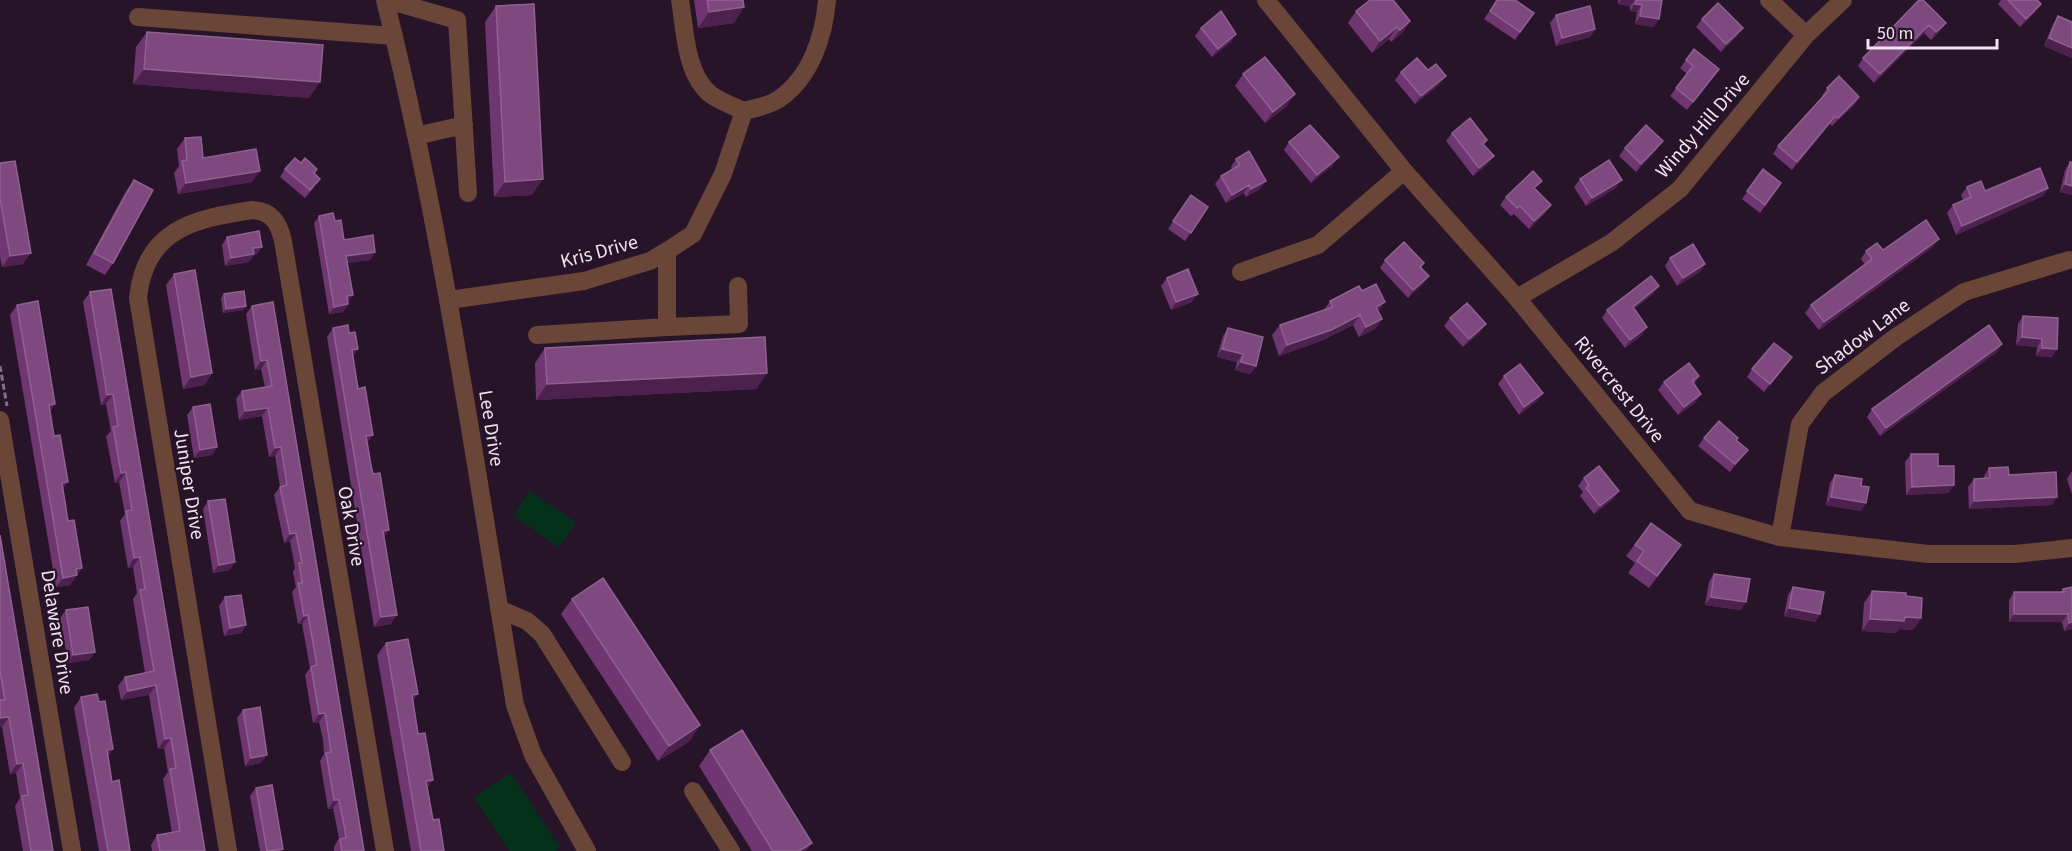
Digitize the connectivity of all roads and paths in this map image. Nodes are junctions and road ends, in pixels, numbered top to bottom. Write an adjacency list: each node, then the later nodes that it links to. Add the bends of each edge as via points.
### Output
1 (386, 0): 9 (street, Lee Drive); 11 (street, via 457,20)
2 (680, 0): 10 (street, via 691,62 701,84 711,95)
3 (827, 0): 10 (street, via 825,25 813,57 794,86 779,99)
4 (1266, 0): 13 (street, Rivercrest Drive)
5 (1769, 0): 8 (street)
6 (1843, 0): 8 (street, Windy Hill Drive)
7 (138, 16): 9 (street)
8 (1806, 35): 20 (street, Windy Hill Drive, via 1680,189 1611,243)
9 (394, 36): 12 (street, Lee Drive)
10 (744, 111): 16 (street, Kris Drive, via 723,174 693,234)
11 (464, 125): 12 (street); 14 (street)
12 (416, 136): 21 (street, Lee Drive)
13 (1404, 171): 18 (street, via 1318,245); 20 (street, Rivercrest Drive)
14 (468, 193)
15 (267, 213): 31 (street, Juniper Drive, via 252,210 213,216 178,228 149,258 138,298); 32 (street, Oak Drive, via 278,224 283,241)
16 (667, 251): 21 (street, Kris Drive, via 650,261 585,281); 22 (street)
17 (2069, 260): 25 (street, Shadow Lane, via 1964,292 1822,393 1800,424)
18 (1241, 272)
19 (738, 286): 22 (street, via 739,324)
20 (1517, 298): 25 (street, Rivercrest Drive, via 1690,511)
21 (449, 300): 27 (street, Lee Drive)
22 (667, 327): 23 (street)
23 (537, 335)
24 (0, 420): 30 (street, Delaware Drive)
25 (1780, 537): 26 (street, Rivercrest Drive, via 1928,554 2015,554)
26 (2072, 548)
27 (499, 609): 28 (street, via 527,621 542,634); 33 (street, Lee Drive, via 514,705 537,764)
28 (622, 762)
29 (693, 791): 34 (street)
30 (72, 851)
31 (228, 851)
32 (385, 851)
33 (587, 851)
34 (731, 851)

